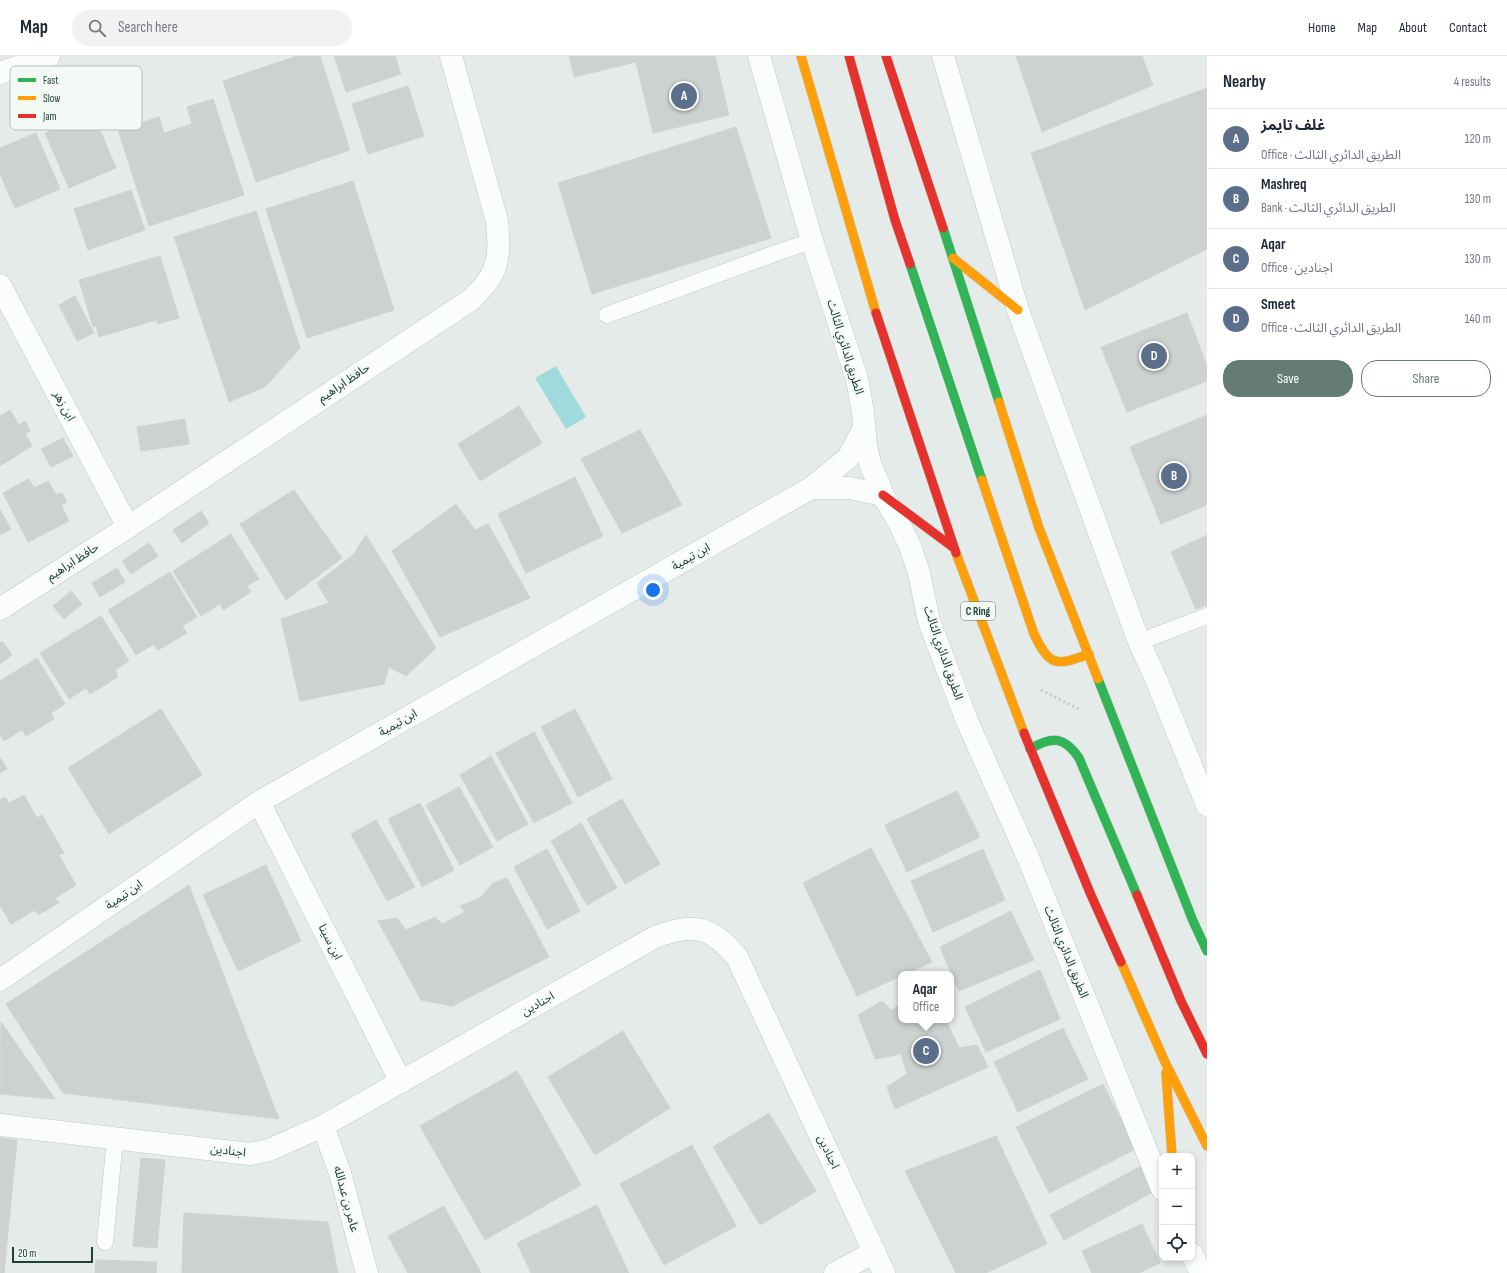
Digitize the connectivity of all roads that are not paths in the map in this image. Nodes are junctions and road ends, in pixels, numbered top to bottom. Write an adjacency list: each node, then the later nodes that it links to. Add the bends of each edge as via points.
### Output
1 (49, 56): 8 (street)
2 (451, 56): 19 (street, حافظ ابراهيم, via 497,221 499,245 496,265 488,282 472,298)
3 (759, 56): 11 (street, الطريق الدائري الثالث)
4 (801, 56): 20 (highway, C Ring, via 868,288)
5 (849, 56): 24 (highway, via 895,220 1034,634 1044,652 1053,661 1065,663)
6 (886, 56): 12 (highway)
7 (943, 56): 14 (street)
8 (20, 66)
9 (10, 70): 10 (street)
10 (0, 73)
11 (812, 241): 15 (lane); 16 (street, الطريق الدائري الثالث, via 857,379)
12 (953, 258): 14 (highway); 24 (highway, via 1039,528)
13 (0, 285): 19 (street, ابن زهر)
14 (1018, 310): 23 (street)
15 (607, 315)
16 (864, 428): 17 (street, ابن تيمية, via 848,458); 18 (street, الطريق الدائري الثالث, via 870,463)
17 (811, 488): 18 (street, ابن تيمية, via 848,488); 26 (street, ابن تيمية)
18 (883, 495): 20 (highway); 40 (street, الطريق الدائري الثالث, via 910,546 919,573 929,621 967,721 1026,855)
19 (128, 527): 21 (street, حافظ ابراهيم)
20 (954, 548): 25 (highway, C Ring)
21 (0, 609)
22 (1207, 616): 23 (lane)
23 (1139, 642): 27 (street)
24 (1089, 654): 28 (highway)
25 (1030, 749): 32 (highway, via 1041,742 1060,739 1072,747 1079,758 1181,1002); 33 (highway, C Ring)
26 (259, 802): 31 (street, ابن تيمية); 34 (street, ابن سينا)
27 (1207, 804)
28 (1193, 921): 29 (highway); 30 (highway)
29 (1207, 935)
30 (1207, 950)
31 (0, 980)
32 (1207, 1054)
33 (1164, 1062): 38 (highway, C Ring); 39 (highway)
34 (401, 1082): 36 (street, اجنادين); 42 (street, اجنادين, via 655,937 671,931 708,931 724,942 737,957)
35 (0, 1125): 37 (street, اجنادين)
36 (323, 1126): 37 (street, اجنادين, via 269,1150 250,1154); 44 (street, عامر بن عبدالله, via 340,1173)
37 (115, 1139): 41 (lane)
38 (1207, 1146)
39 (1172, 1153)
40 (1159, 1182)
41 (105, 1242)
42 (875, 1252): 45 (street); 46 (street, اجنادين)
43 (1195, 1260): 47 (street)
44 (367, 1273)
45 (835, 1273)
46 (884, 1273)
47 (1202, 1273)

